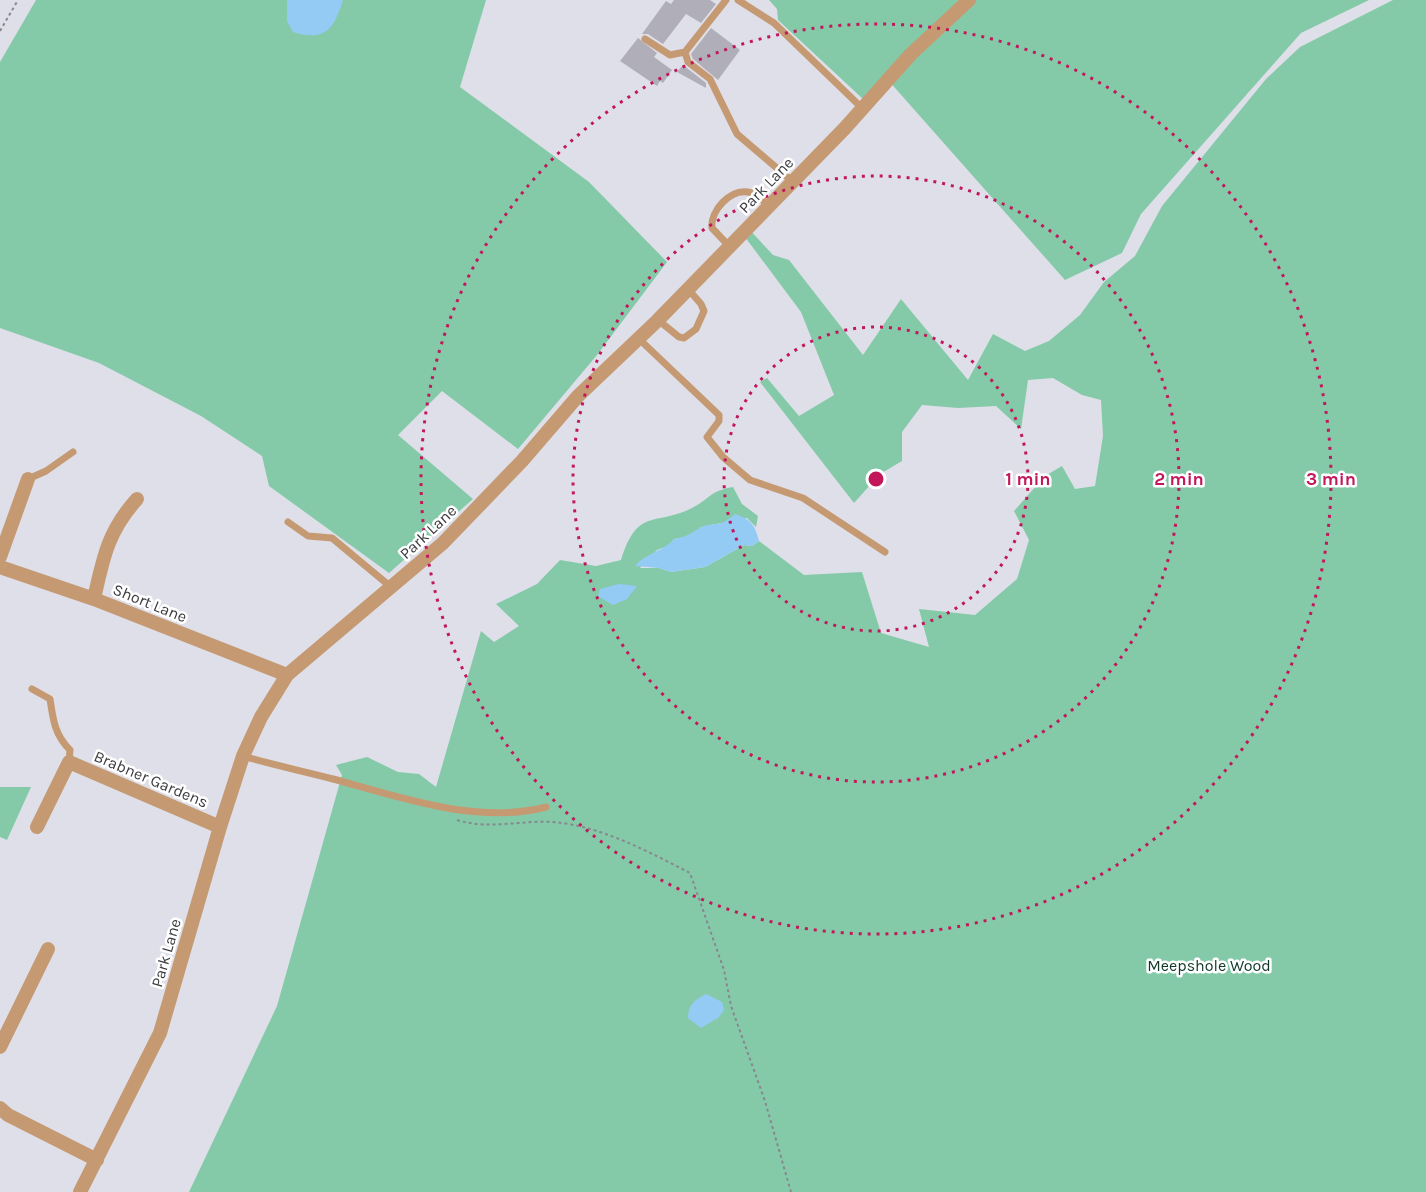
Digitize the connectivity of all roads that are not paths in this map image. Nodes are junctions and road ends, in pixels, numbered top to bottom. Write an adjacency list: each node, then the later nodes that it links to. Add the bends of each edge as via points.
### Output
1 (726, 0): 5 (lane)
2 (738, 0): 6 (lane, via 774,23)
3 (969, 0): 6 (street, Park Lane, via 911,54)
4 (645, 39): 5 (lane, via 670,55)
5 (685, 52): 7 (lane, via 688,62 710,78 737,134)
6 (862, 108): 7 (street, Park Lane)
7 (792, 182): 8 (street, Park Lane)
8 (768, 205): 9 (street, Park Lane); 9 (lane, via 745,192 718,207 712,228)
9 (729, 246): 10 (street, Park Lane)
10 (688, 289): 11 (street, Park Lane); 11 (lane, via 704,311 691,333 679,337)
11 (658, 320): 12 (street, Park Lane)
12 (638, 338): 17 (lane, via 719,415 707,437 740,474 763,486 803,498); 20 (street, Park Lane, via 578,396 479,507)
13 (73, 452): 14 (lane)
14 (28, 479): 18 (street)
15 (137, 499): 21 (street, via 106,544)
16 (288, 522): 20 (lane, via 308,536 332,538)
17 (885, 552)
18 (0, 557)
19 (0, 567): 21 (street, Short Lane)
20 (391, 587): 22 (street, Park Lane)
21 (94, 599): 22 (street, Short Lane)
22 (287, 675): 24 (street, Park Lane)
23 (32, 689): 25 (lane, via 50,699 57,734 70,750)
24 (243, 756): 26 (lane, via 450,807 508,814); 28 (street, Park Lane)
25 (69, 762): 27 (street, Brabner Gardens); 28 (street, Brabner Gardens)
26 (546, 807)
27 (37, 827)
28 (220, 827): 32 (street, Park Lane, via 160,1033)
29 (48, 949): 30 (street)
30 (0, 1047)
31 (0, 1108): 32 (street)
32 (97, 1160): 33 (street, Park Lane)
33 (80, 1192)

